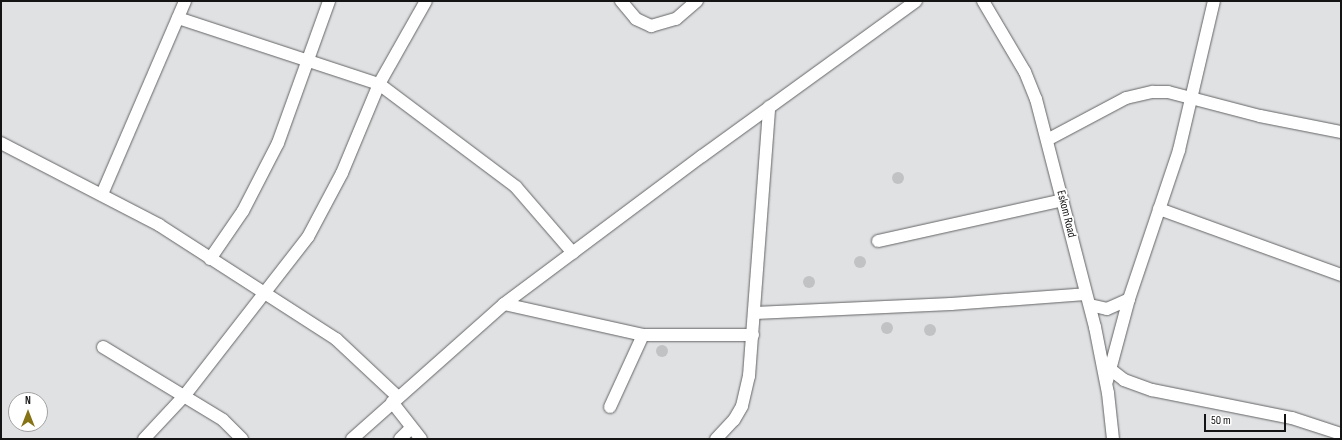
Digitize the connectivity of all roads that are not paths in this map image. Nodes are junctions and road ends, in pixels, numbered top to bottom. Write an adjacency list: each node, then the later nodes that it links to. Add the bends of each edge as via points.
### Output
1 (185, 1): 9 (street)
2 (329, 1): 10 (street)
3 (426, 1): 11 (street)
4 (621, 1): 5 (street, via 636,19 651,26 676,20)
5 (697, 1)
6 (916, 1): 13 (street)
7 (983, 1): 15 (street, Eskom Road, via 1025,72)
8 (1214, 1): 12 (street)
9 (178, 18): 10 (street); 17 (street)
10 (306, 58): 11 (street); 22 (street, via 278,143 262,177)
11 (379, 84): 21 (street, via 516,187); 25 (street, via 324,208 308,237)
12 (1193, 99): 14 (street); 15 (street, via 1168,92 1141,93); 19 (street)
13 (769, 107): 21 (street); 29 (street)
14 (1341, 132)
15 (1047, 140): 18 (street, Eskom Road)
16 (1, 143): 17 (street)
17 (102, 194): 22 (street, via 159,225)
18 (1063, 200): 20 (street); 24 (street, Eskom Road)
19 (1159, 209): 23 (street); 26 (street)
20 (878, 240)
21 (573, 253): 27 (street)
22 (210, 259): 25 (street)
23 (1341, 275)
24 (1086, 294): 28 (street, Eskom Road); 29 (street, via 951,304)
25 (266, 295): 35 (street); 36 (street, via 336,339)
26 (1129, 299): 28 (street, via 1107,309); 33 (street)
27 (504, 304): 30 (street); 36 (street)
28 (1090, 305): 34 (street, Eskom Road)
29 (755, 312): 31 (street)
30 (644, 335): 31 (street); 37 (street)
31 (753, 335): 45 (street, via 749,376 742,406 734,420)
32 (103, 347): 35 (street)
33 (1110, 369): 34 (street); 39 (street, via 1124,380 1152,390 1292,418)
34 (1106, 385): 46 (street, Eskom Road)
35 (185, 395): 40 (street); 41 (street, via 223,420)
36 (395, 400): 38 (street); 42 (street)
37 (610, 407)
38 (411, 428): 43 (street); 44 (street)
39 (1341, 434)
40 (144, 439)
41 (242, 439)
42 (352, 439)
43 (400, 439)
44 (421, 439)
45 (716, 439)
46 (1113, 439)

